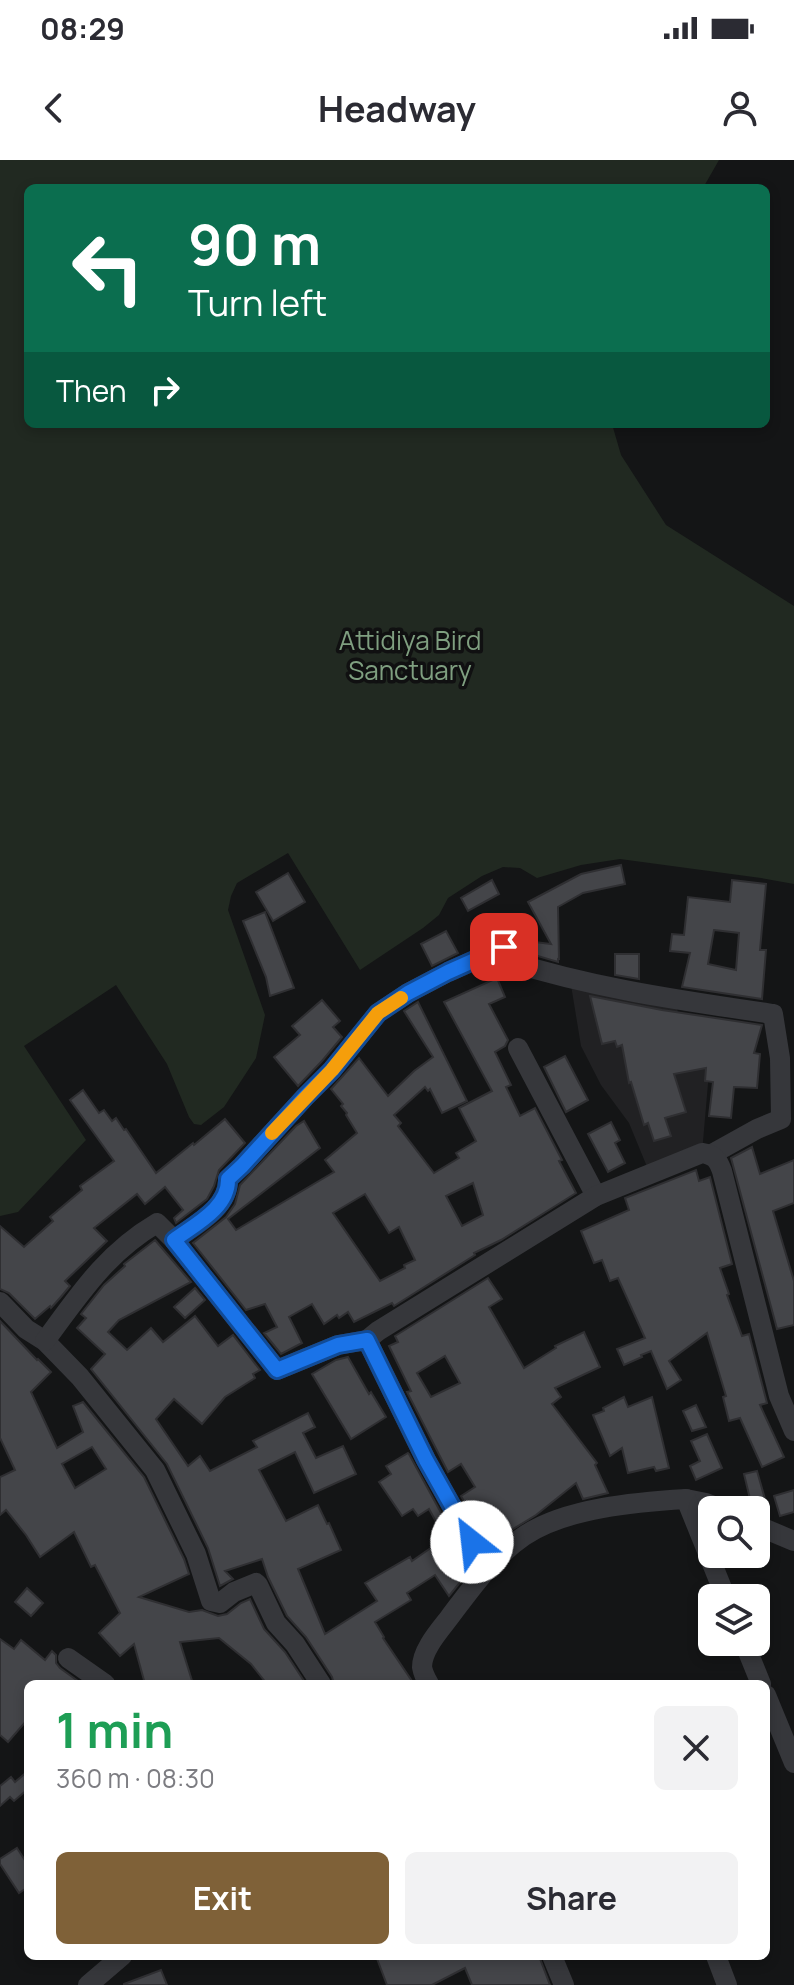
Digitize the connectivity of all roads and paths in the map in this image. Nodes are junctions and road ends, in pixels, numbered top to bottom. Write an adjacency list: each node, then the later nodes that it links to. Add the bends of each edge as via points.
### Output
1 (522, 939): 2 (street)
2 (487, 954): 4 (street, via 589,983 773,1014); 7 (street, via 378,1013 332,1070 228,1179 226,1194 215,1208)
3 (518, 1048): 6 (street)
4 (787, 1097): 5 (street, via 781,1119)
5 (712, 1154): 6 (street, via 691,1156); 11 (street, via 722,1171 779,1396)
6 (596, 1196): 9 (street)
7 (174, 1240): 9 (street, via 277,1370 338,1345); 10 (street, via 157,1223 125,1244 95,1274)
8 (0, 1302): 10 (street)
9 (367, 1340): 16 (street)
10 (45, 1341): 21 (street, via 155,1470 196,1554 211,1601 220,1603 256,1583 276,1623)
11 (794, 1431)
12 (686, 1499): 13 (street); 16 (street, via 621,1505 552,1522 526,1535); 17 (street)
13 (698, 1501)
14 (770, 1531): 15 (street)
15 (794, 1541)
16 (487, 1570): 22 (street, via 426,1654 422,1665)
17 (720, 1584)
18 (750, 1656): 23 (street)
19 (68, 1658): 20 (street)
20 (99, 1680)
21 (318, 1680)
22 (428, 1680)
23 (759, 1680)
24 (770, 1705): 25 (street)
25 (794, 1763)
26 (117, 1960): 29 (street)
27 (554, 1960): 30 (street)
28 (718, 1960): 31 (street)
29 (88, 1985)
30 (564, 1985)
31 (727, 1985)

